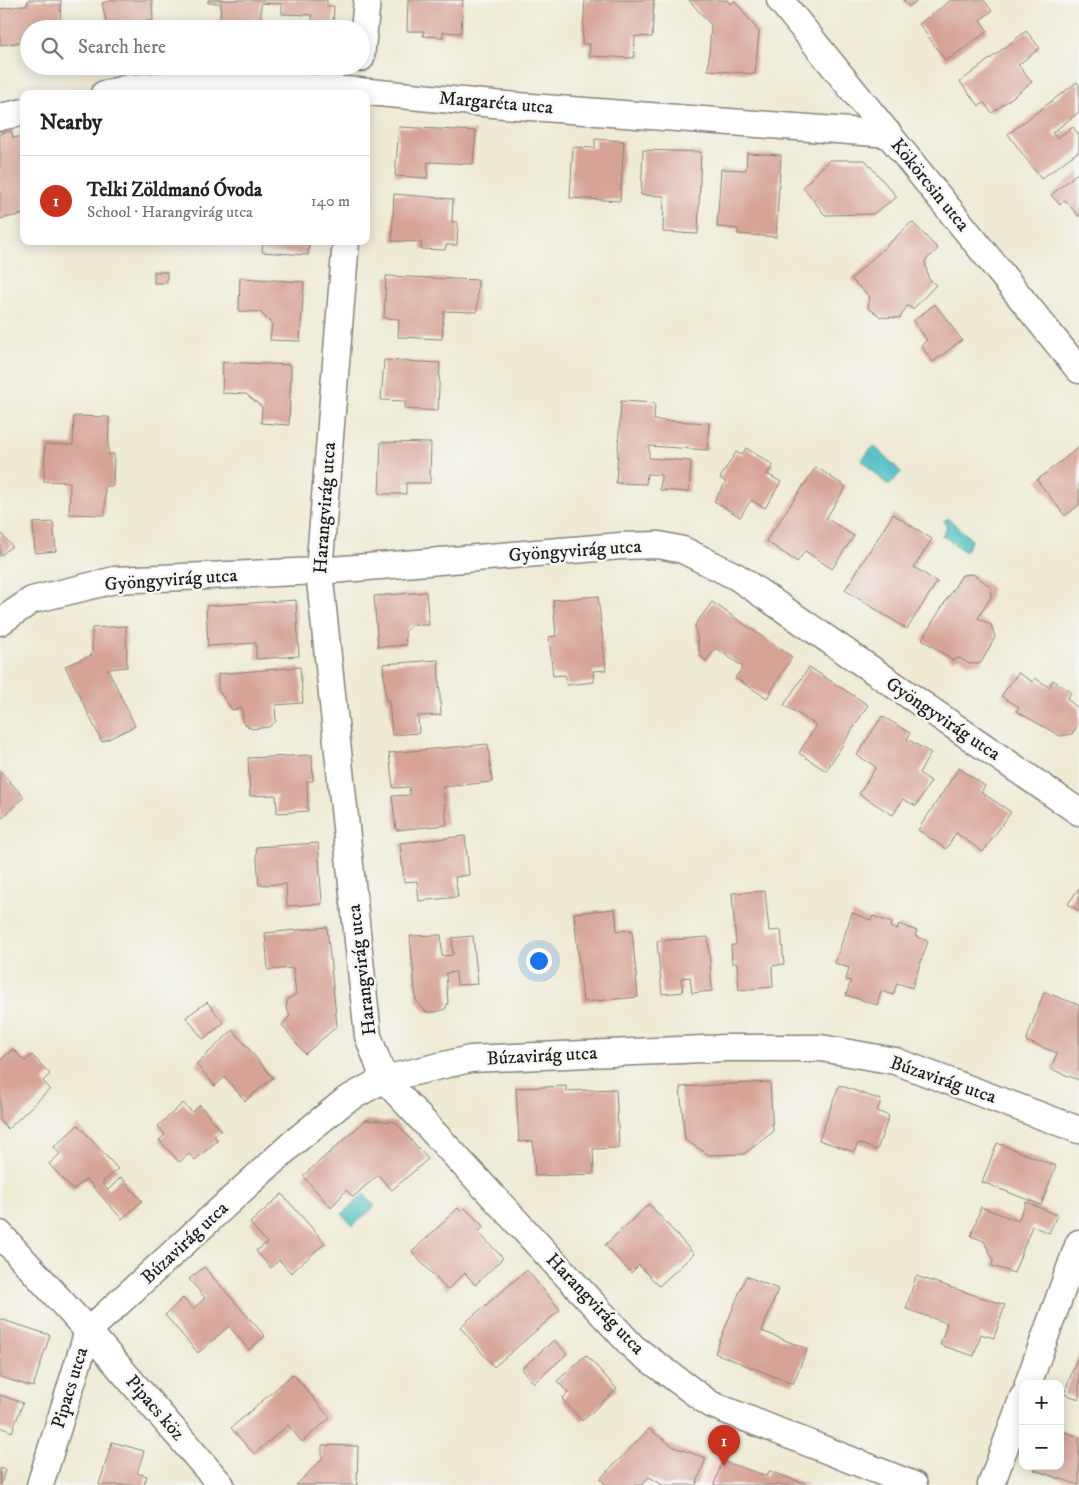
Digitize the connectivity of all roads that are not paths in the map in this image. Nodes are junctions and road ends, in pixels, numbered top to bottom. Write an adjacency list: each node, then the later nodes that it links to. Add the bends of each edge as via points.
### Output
1 (367, 0): 3 (street)
2 (780, 0): 8 (street, Kökörcsin utca)
3 (365, 20)
4 (359, 84): 5 (street, Margaréta utca, via 221,81); 8 (street, Margaréta utca, via 504,105)
5 (120, 90)
6 (20, 113): 7 (street)
7 (0, 117)
8 (889, 134): 10 (street, Kökörcsin utca)
9 (346, 245): 11 (street, Harangvirág utca)
10 (1079, 370)
11 (319, 571): 12 (street, Gyöngyvirág utca, via 115,580 32,600); 13 (street, Gyöngyvirág utca, via 621,546 659,545 683,550 737,577); 14 (street, Harangvirág utca, via 368,1036)
12 (0, 622)
13 (1079, 812)
14 (384, 1079): 15 (street, Búzavirág utca, via 470,1059 821,1048 894,1061); 18 (street, Búzavirág utca, via 346,1100 294,1142); 23 (street, Harangvirág utca, via 634,1348 710,1404)
15 (1079, 1130)
16 (0, 1234): 18 (street, Pipacs utca)
17 (1079, 1243): 19 (street)
18 (88, 1331): 21 (street, Pipacs utca); 22 (street, Pipacs köz)
19 (1029, 1380)
20 (1019, 1408): 24 (street)
21 (40, 1485)
22 (221, 1485)
23 (914, 1485)
24 (991, 1485)

